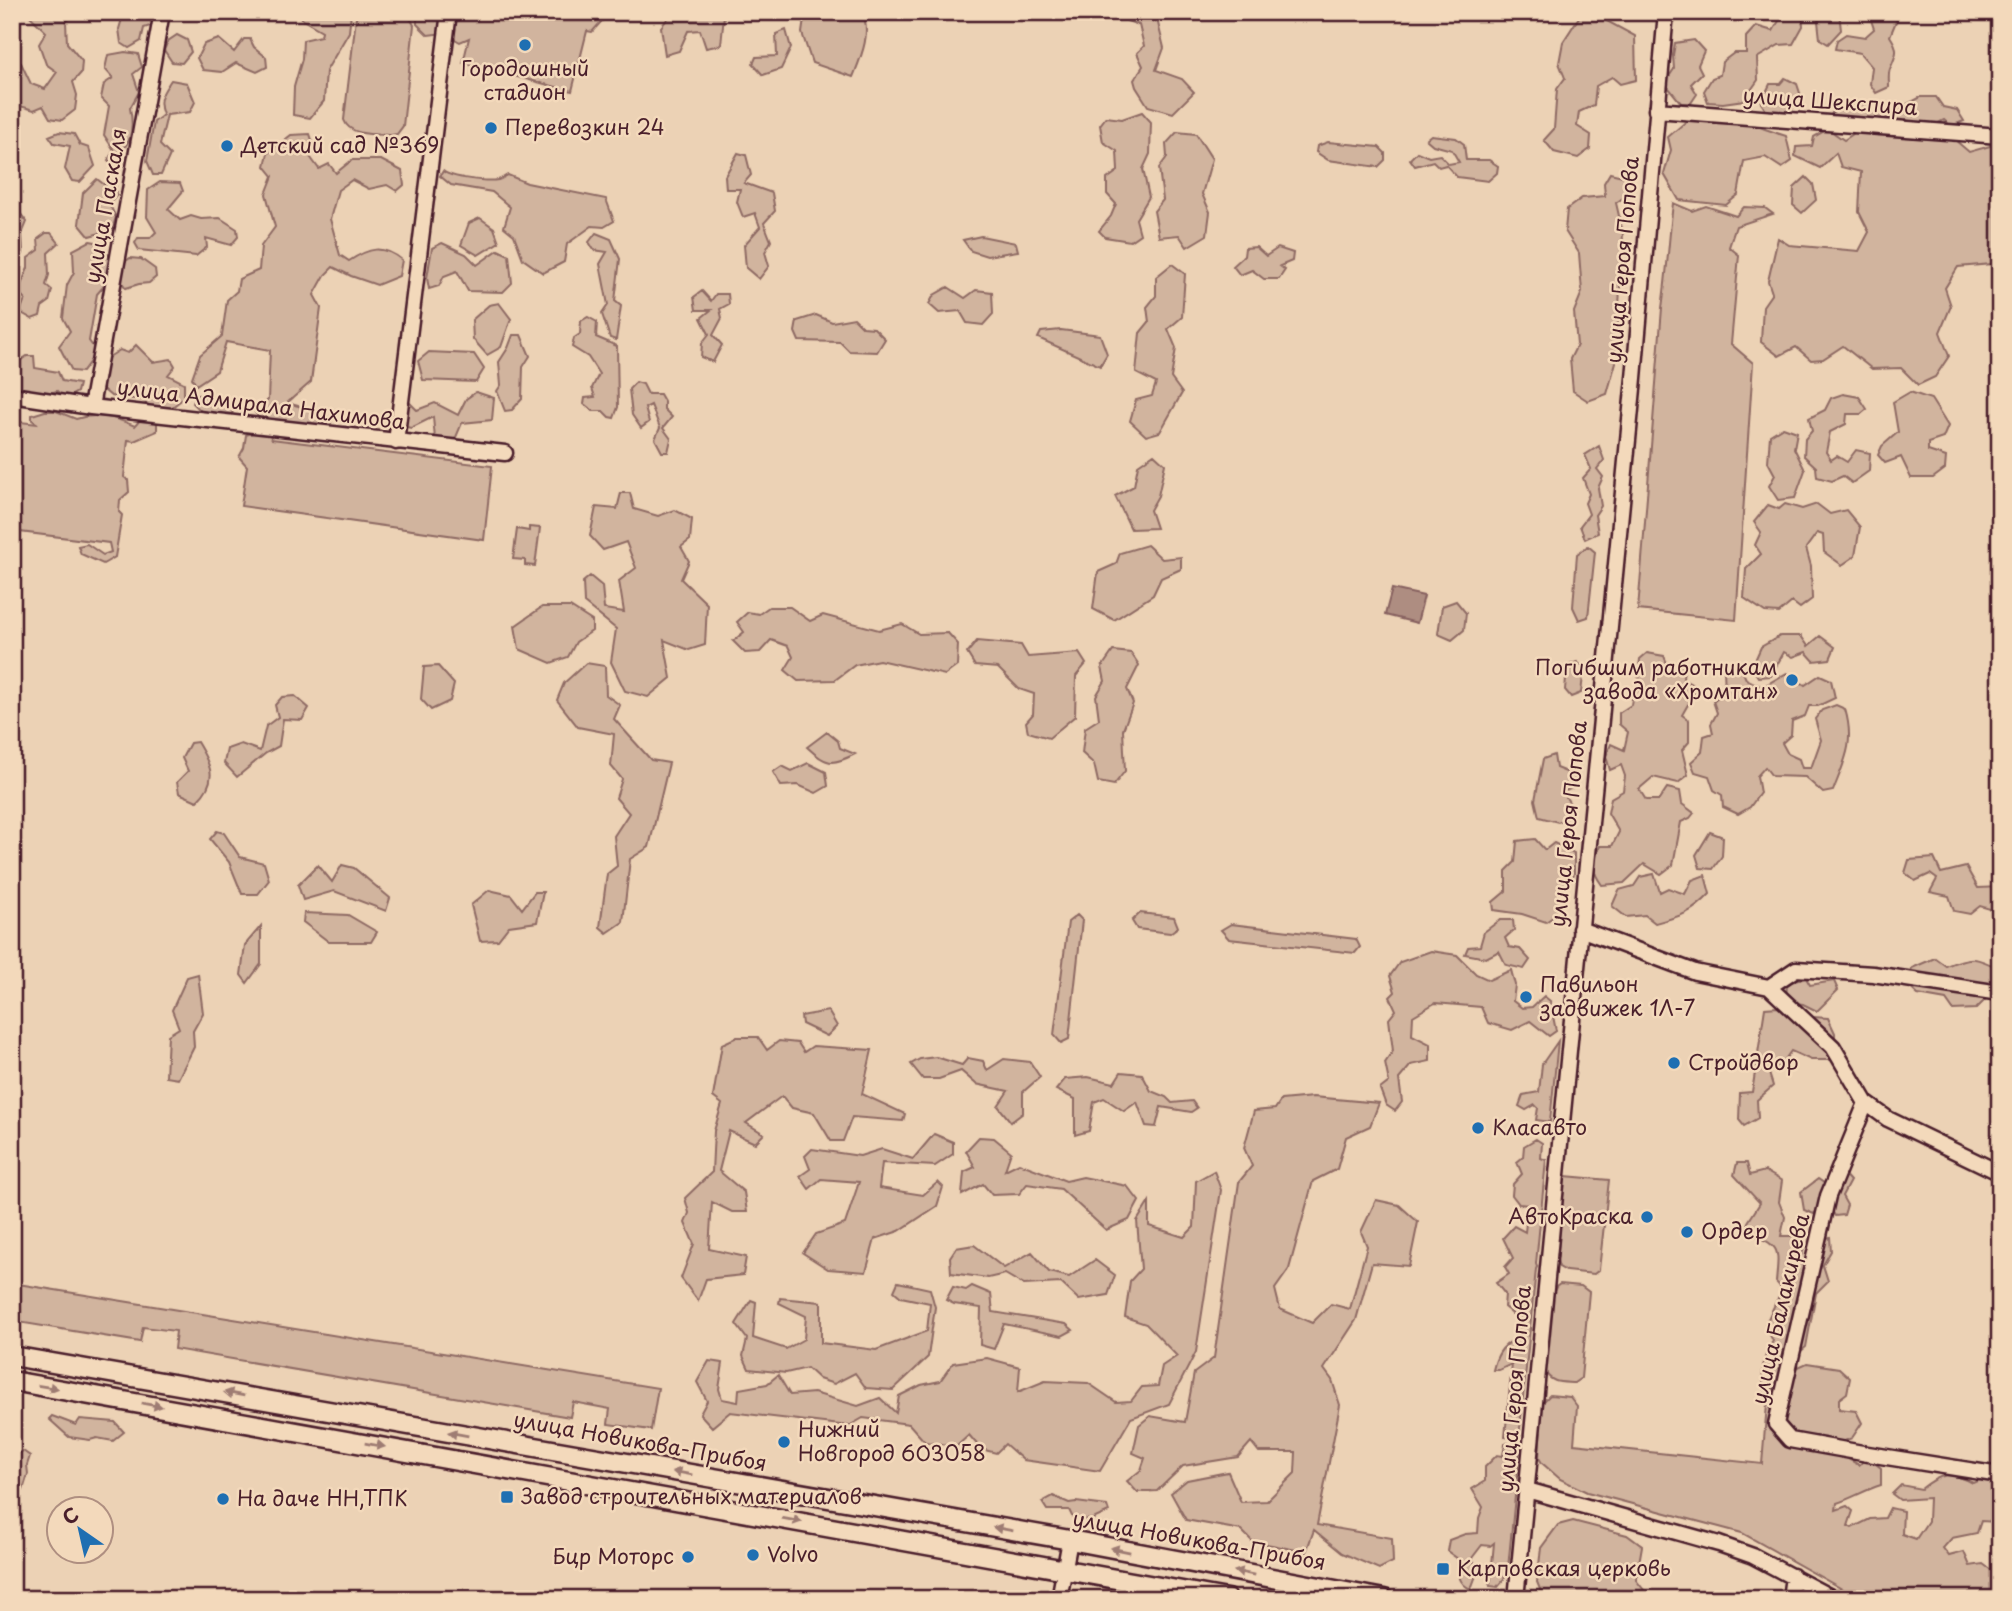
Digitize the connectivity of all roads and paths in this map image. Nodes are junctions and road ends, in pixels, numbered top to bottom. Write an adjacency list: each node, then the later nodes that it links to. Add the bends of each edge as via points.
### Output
1 (162, 12): 7 (street, улица Паскаля)
2 (449, 12): 8 (street)
3 (1665, 12): 4 (street, улица Героя Попова)
4 (1656, 110): 5 (street, улица Шекспира); 10 (street, улица Героя Попова)
5 (2000, 136)
6 (12, 396): 7 (street, улица Адмирала Нахимова)
7 (91, 407): 8 (street, улица Адмирала Нахимова)
8 (396, 442): 9 (street, улица Адмирала Нахимова)
9 (505, 453)
10 (1580, 929): 11 (street, via 1695,972); 18 (street, улица Героя Попова)
11 (1769, 987): 12 (street, via 1796,969 1873,974); 13 (street, via 1833,1047)
12 (2000, 993)
13 (1866, 1103): 14 (street, via 1888,1119); 17 (street, улица Балакирева, via 1828,1196 1776,1424 1790,1440)
14 (2000, 1173)
15 (12, 1356): 19 (main road, улица Новикова-Прибоя, one-way to 15)
16 (12, 1381): 20 (main road, one-way to 20)
17 (2000, 1475)
18 (1527, 1490): 21 (street, via 1719,1544); 25 (street, улица Героя Попова)
19 (1070, 1541): 20 (street); 24 (main road, улица Новикова-Прибоя, one-way to 19)
20 (1064, 1569): 22 (street); 23 (main road)
21 (1793, 1576): 26 (street); 27 (street)
22 (1059, 1599)
23 (1227, 1599)
24 (1384, 1599)
25 (1516, 1599)
26 (1790, 1599)
27 (1834, 1599)

